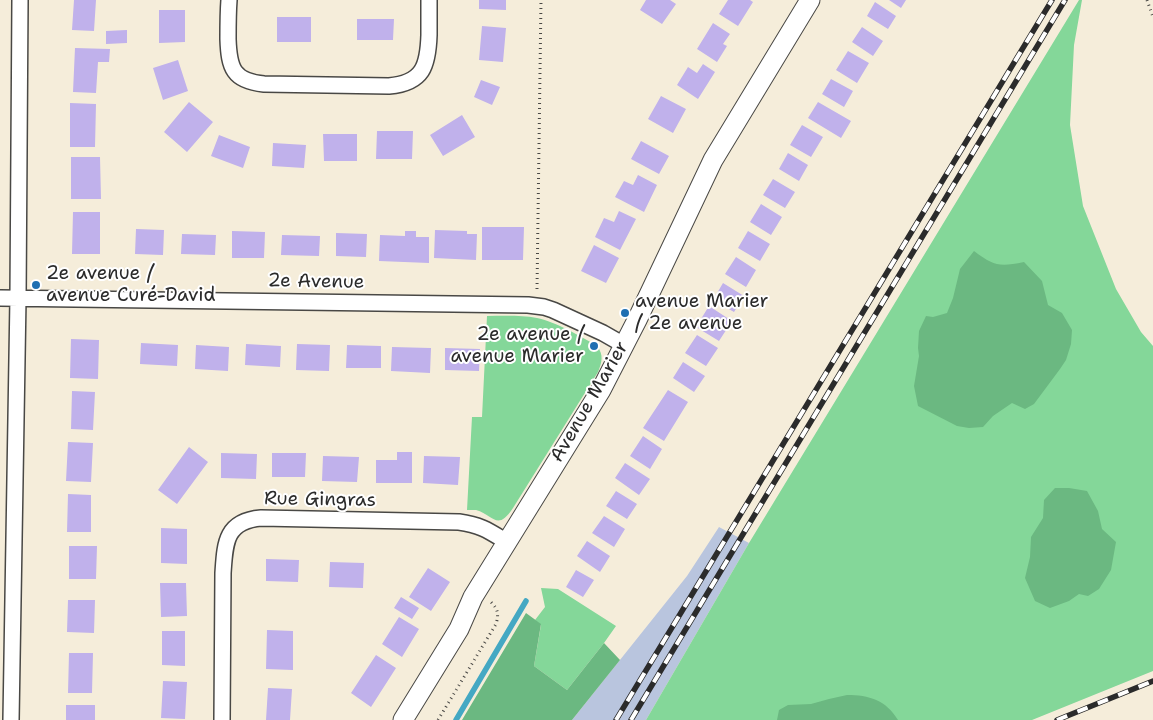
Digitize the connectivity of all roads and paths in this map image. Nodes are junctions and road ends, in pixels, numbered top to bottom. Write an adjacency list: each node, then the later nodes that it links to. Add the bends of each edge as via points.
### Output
1 (20, 0): 9 (street)
2 (229, 0): 3 (street, via 229,58 233,69 249,82 397,86 409,82 425,67)
3 (429, 0)
4 (541, 0): 10 (path)
5 (810, 0): 11 (street, Avenue Marier, via 722,143)
6 (1147, 0): 7 (path)
7 (1153, 17)
8 (0, 298): 9 (street, 2e Avenue)
9 (18, 298): 10 (street, 2e Avenue); 14 (street)
10 (537, 306): 11 (street, 2e Avenue, via 553,310)
11 (624, 344): 12 (street, Avenue Marier, via 601,390)
12 (507, 542): 15 (street, Rue Gingras, via 488,530 459,522 261,518 239,524 229,535 225,549); 16 (street, Avenue Marier)
13 (490, 601): 17 (path, via 499,615 496,624)
14 (12, 720)
15 (222, 720)
16 (403, 720)
17 (438, 720)

